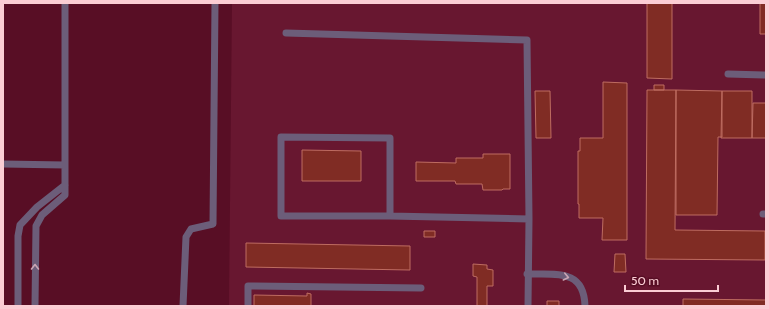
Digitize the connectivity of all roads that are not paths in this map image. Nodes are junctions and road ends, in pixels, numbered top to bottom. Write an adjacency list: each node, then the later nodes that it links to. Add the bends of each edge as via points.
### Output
1 (65, 3): 7 (lane)
2 (214, 3): 15 (lane, via 213,224 191,229 186,237)
3 (286, 33): 10 (lane, via 527,40)
4 (728, 74): 5 (lane)
5 (766, 75)
6 (3, 164): 7 (lane)
7 (64, 165): 8 (lane)
8 (65, 185): 13 (lane, via 37,207 20,225); 14 (lane, one-way to 8, via 36,226 42,215 65,195)
9 (390, 216): 9 (lane, via 281,216 280,137 390,138); 10 (lane)
10 (528, 219): 11 (lane)
11 (527, 274): 17 (lane); 18 (lane, one-way to 18, via 568,276 577,282 585,298)
12 (421, 288): 16 (lane, via 248,286)
13 (18, 306)
14 (35, 306)
15 (183, 306)
16 (248, 306)
17 (528, 306)
18 (585, 306)

